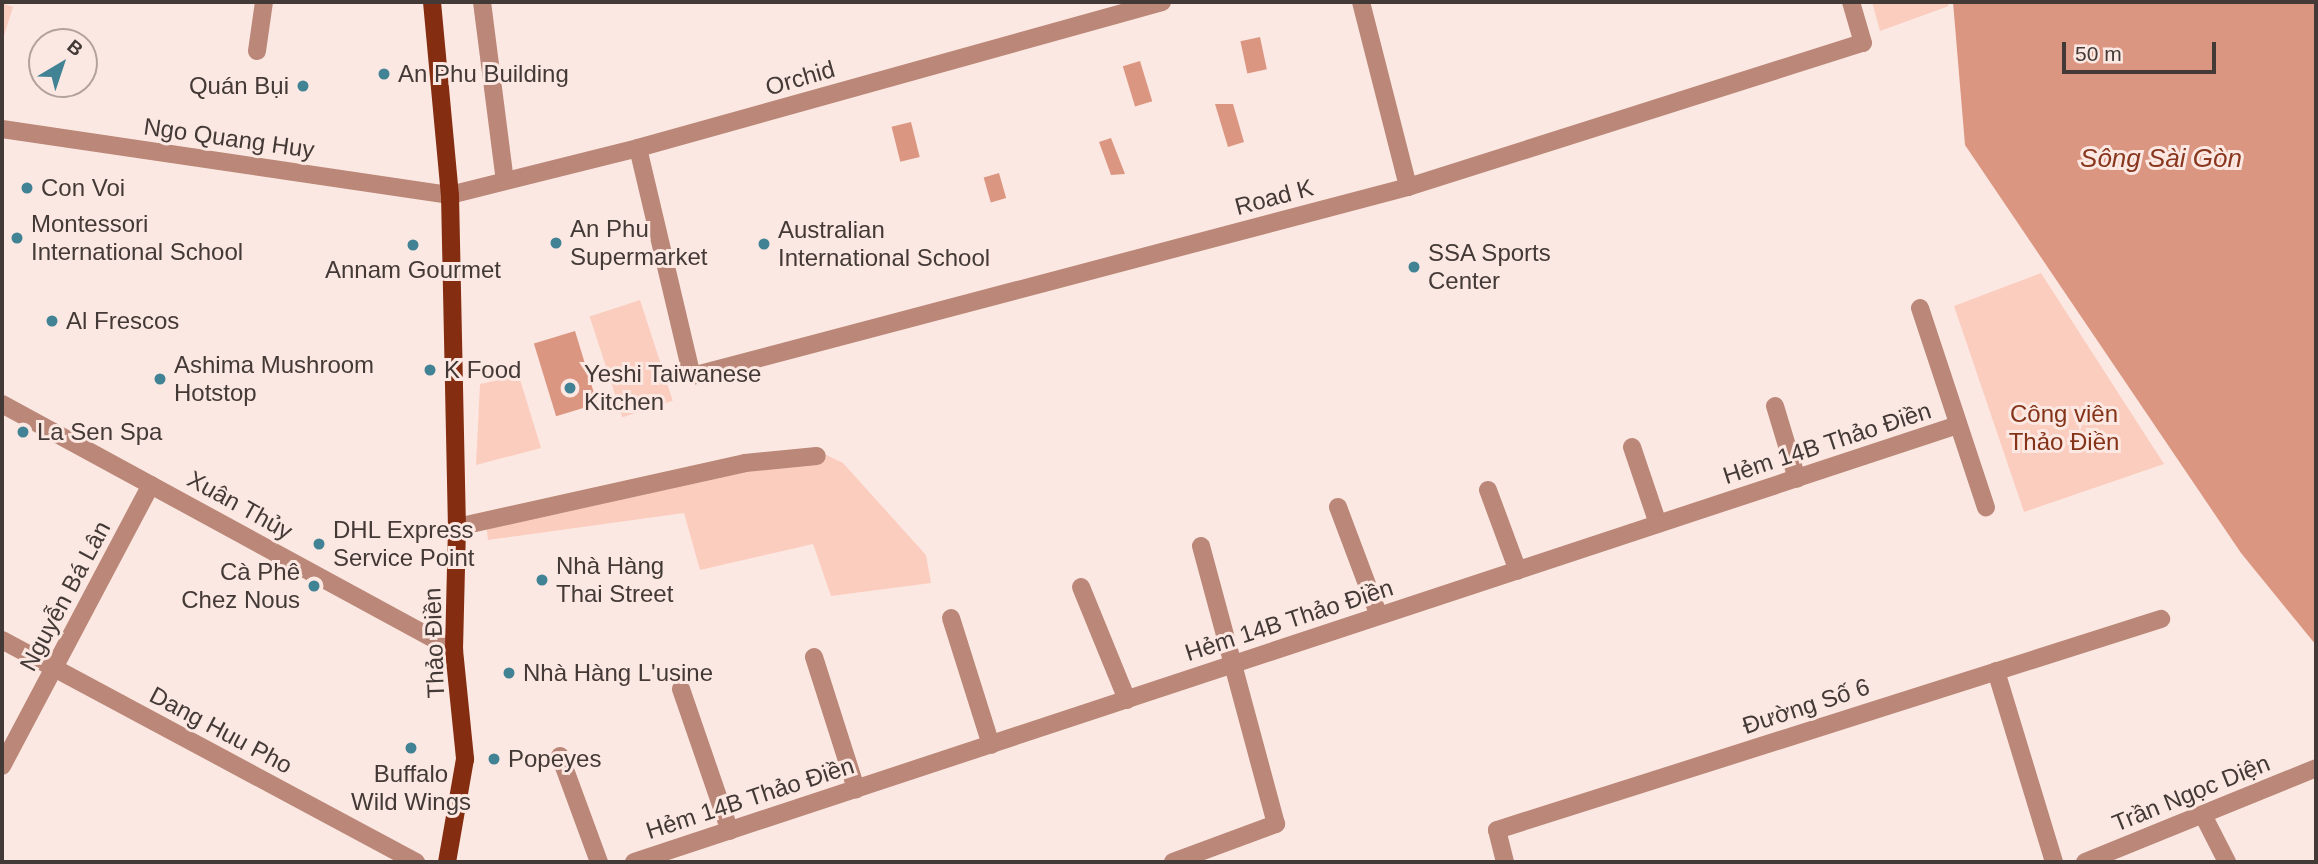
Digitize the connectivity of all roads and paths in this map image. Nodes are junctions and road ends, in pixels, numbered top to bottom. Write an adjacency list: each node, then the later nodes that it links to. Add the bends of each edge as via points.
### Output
1 (264, 2): 7 (street)
2 (432, 2): 12 (main road, Thảo Điền)
3 (482, 2): 10 (street)
4 (1162, 2): 9 (street, Orchid)
5 (1361, 2): 11 (street)
6 (1851, 2): 11 (street, Road K, via 1863,43)
7 (257, 51)
8 (2, 129): 12 (street, Ngo Quang Huy)
9 (638, 148): 10 (street, Orchid); 11 (street, Road K, via 692,376)
10 (505, 181): 12 (street, Orchid)
11 (1408, 187)
12 (450, 195): 25 (main road, Thảo Điền)
13 (1920, 308): 16 (street)
14 (2, 404): 20 (street, Xuân Thủy)
15 (1774, 406): 19 (street)
16 (1958, 425): 19 (street, Hẻm 14B Thảo Điền); 23 (street)
17 (1632, 447): 24 (street)
18 (817, 456): 25 (street, via 745,463)
19 (1797, 478): 24 (street, Hẻm 14B Thảo Điền)
20 (151, 485): 33 (street, Xuân Thủy); 36 (street, Nguyễn Bá Lân)
21 (1488, 490): 27 (street)
22 (1338, 507): 29 (street)
23 (1986, 507)
24 (1658, 524): 27 (street, Hẻm 14B Thảo Điền)
25 (457, 527): 33 (main road, Thảo Điền)
26 (1201, 547): 35 (street)
27 (1518, 570): 29 (street, Hẻm 14B Thảo Điền)
28 (1081, 587): 39 (street)
29 (1379, 616): 35 (street, Hẻm 14B Thảo Điền)
30 (951, 618): 40 (street)
31 (2161, 619): 37 (street, Đường Số 6)
32 (2, 640): 36 (street, Dang Huu Pho)
33 (454, 650): 49 (main road, Thảo Điền, via 465,759)
34 (814, 657): 44 (street)
35 (1232, 665): 39 (street, Hẻm 14B Thảo Điền); 51 (street, via 1276,824)
36 (54, 668): 42 (street, Nguyễn Bá Lân); 48 (street, Dang Huu Pho)
37 (1996, 671): 52 (street, Đường Số 6, via 1497,830); 53 (street)
38 (681, 689): 46 (street)
39 (1127, 699): 40 (street, Hẻm 14B Thảo Điền)
40 (991, 745): 44 (street, Hẻm 14B Thảo Điền)
41 (560, 756): 50 (street)
42 (2, 766)
43 (2316, 768): 45 (street, Trần Ngọc Diện)
44 (856, 789): 46 (street, Hẻm 14B Thảo Điền)
45 (2203, 815): 54 (street, Trần Ngọc Diện); 55 (street)
46 (730, 831): 47 (street, Hẻm 14B Thảo Điền)
47 (642, 861)
48 (416, 862)
49 (447, 862)
50 (598, 862)
51 (1172, 862)
52 (1505, 862)
53 (2054, 862)
54 (2088, 862)
55 (2227, 862)

